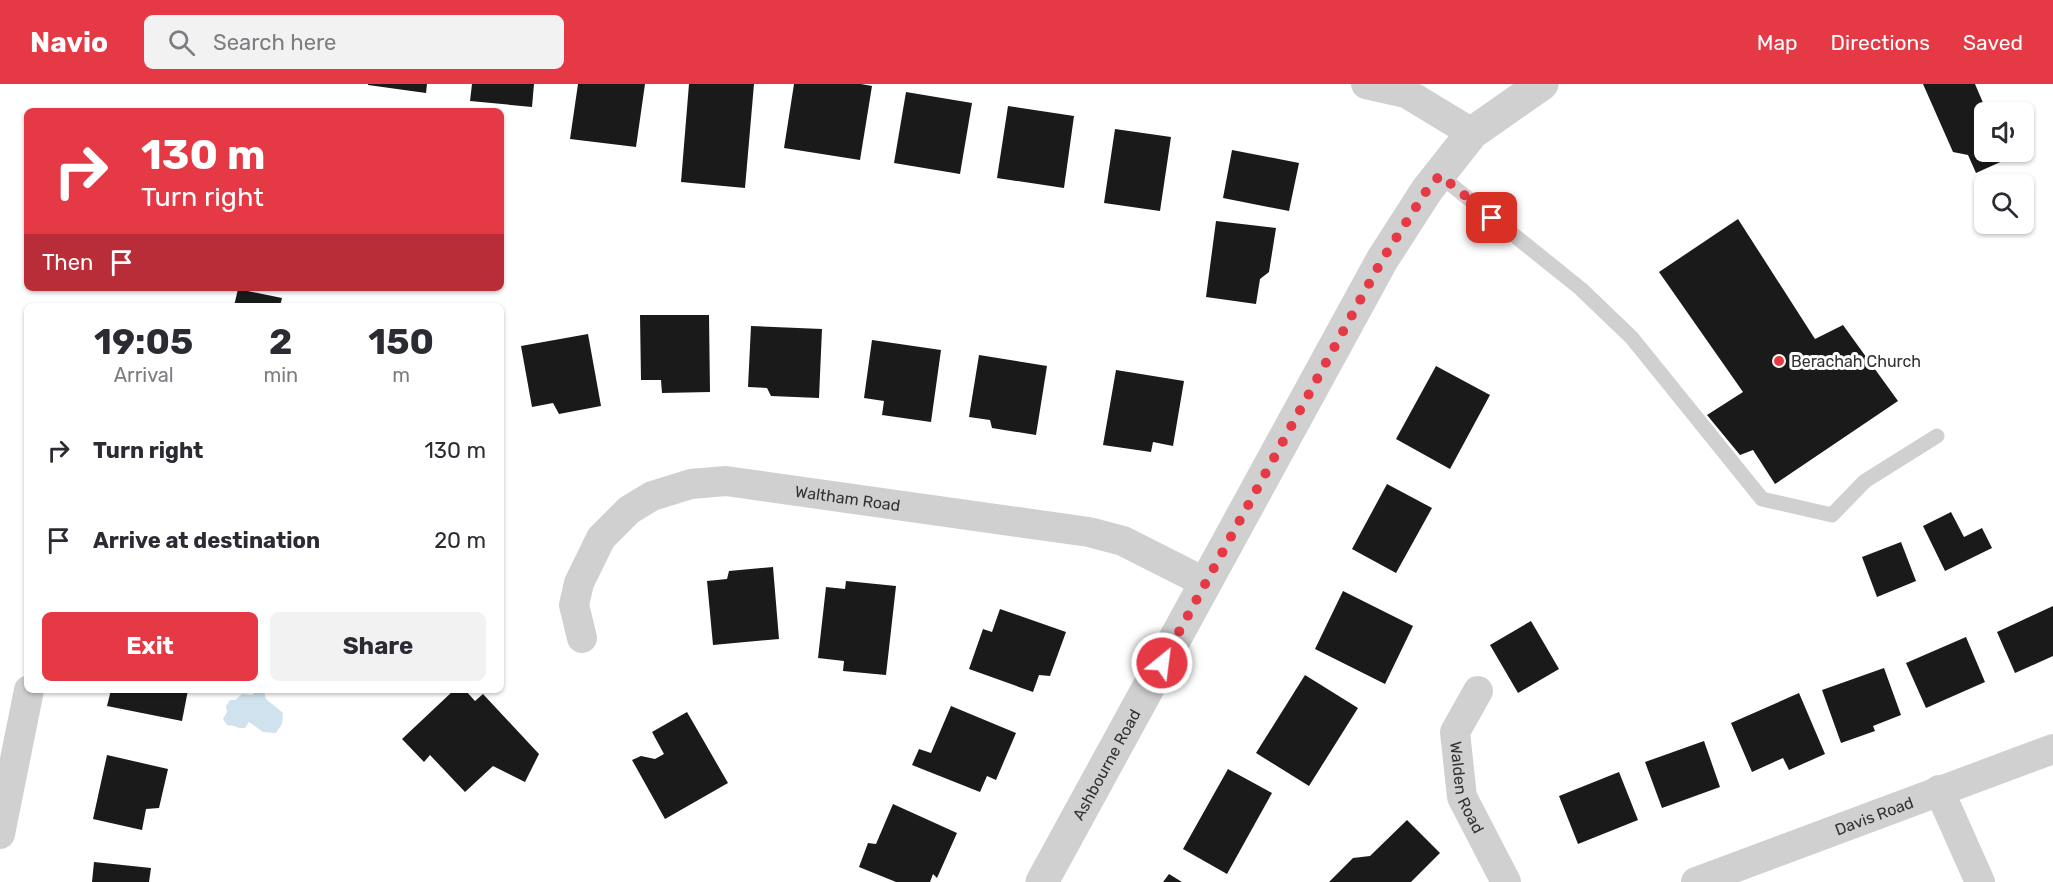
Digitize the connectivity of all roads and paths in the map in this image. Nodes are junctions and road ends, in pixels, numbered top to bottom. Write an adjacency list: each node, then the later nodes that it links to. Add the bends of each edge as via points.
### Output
1 (1366, 84): 3 (street, via 1406,93)
2 (1528, 88): 3 (street, Ashbourne Road)
3 (1472, 133): 4 (street, Ashbourne Road)
4 (1440, 175): 5 (lane, via 1581,289 1632,338 1762,499 1832,515 1865,481); 6 (street, Ashbourne Road, via 1382,260)
5 (1937, 436)
6 (1206, 583): 7 (street, Waltham Road, via 1123,541 1089,532 726,481 691,483 652,496 629,510 601,538 579,583 574,605); 13 (street, Ashbourne Road)
7 (582, 638)
8 (1478, 692): 14 (street, Walden Road, via 1455,732 1462,797)
9 (28, 693): 12 (street)
10 (2053, 748): 11 (street, Davis Road)
11 (1939, 790): 15 (street, Davis Road); 16 (street)
12 (0, 834)
13 (1042, 882)
14 (1506, 882)
15 (1696, 882)
16 (1980, 882)

